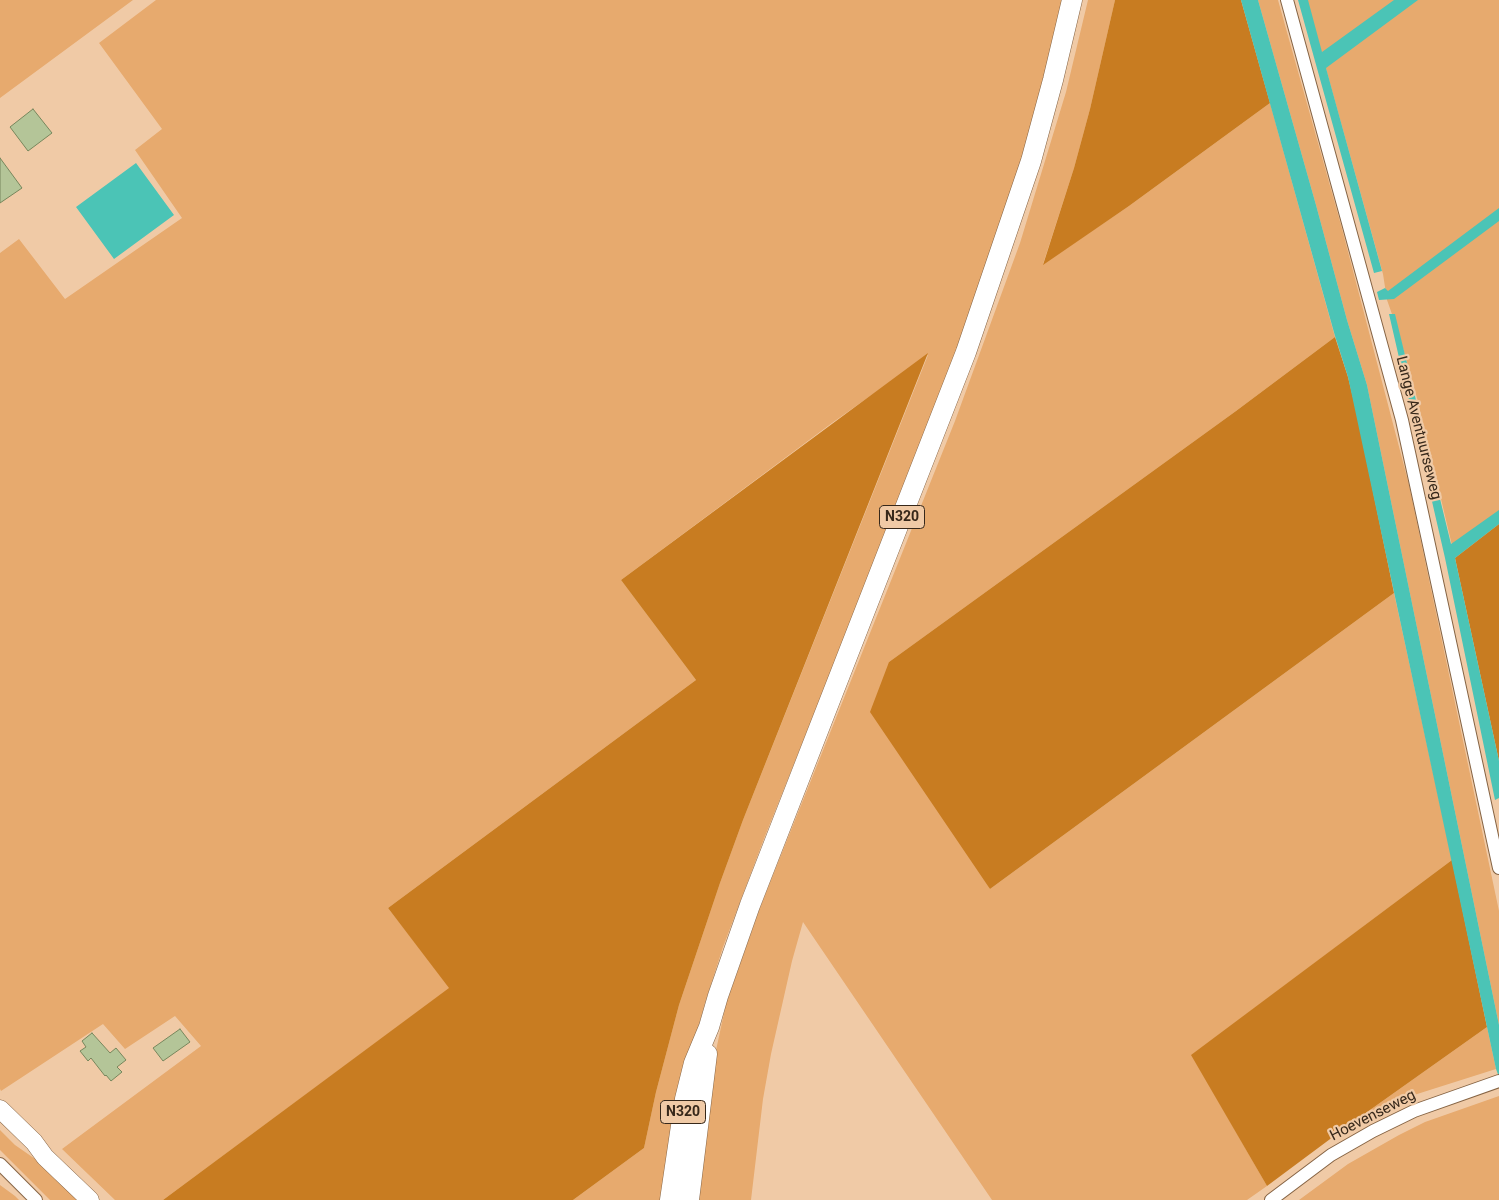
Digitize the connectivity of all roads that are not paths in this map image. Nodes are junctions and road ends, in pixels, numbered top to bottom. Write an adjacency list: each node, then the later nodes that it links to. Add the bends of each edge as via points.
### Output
1 (1072, 0): 4 (main road, N320, via 1031,161 966,352 750,905)
2 (1287, 0): 3 (street, Lange Aventuurseweg, via 1402,420)
3 (1499, 868)
4 (709, 1027): 12 (main road, N320, via 684,1099); 13 (main road, N320)
5 (1498, 1081): 14 (street, Hoevenseweg, via 1414,1111 1373,1131 1331,1156)
6 (0, 1109): 8 (street)
7 (0, 1124): 8 (street, via 21,1144)
8 (45, 1157): 11 (street)
9 (0, 1164): 10 (street)
10 (36, 1200)
11 (90, 1200)
12 (670, 1200)
13 (689, 1200)
14 (1271, 1200)

